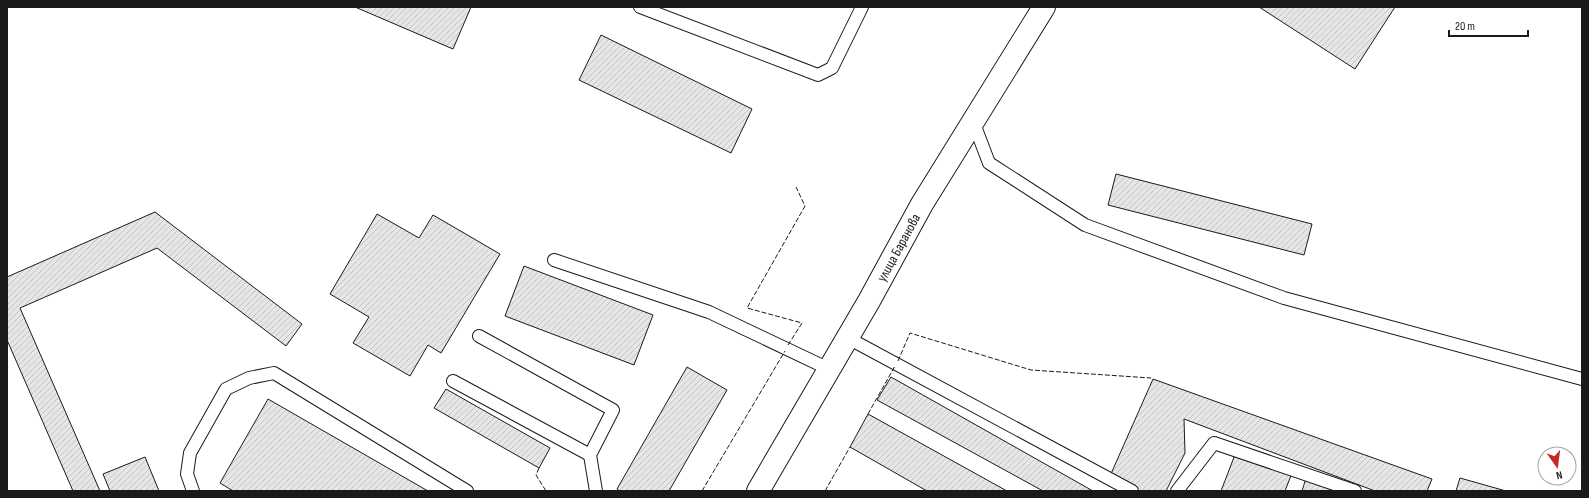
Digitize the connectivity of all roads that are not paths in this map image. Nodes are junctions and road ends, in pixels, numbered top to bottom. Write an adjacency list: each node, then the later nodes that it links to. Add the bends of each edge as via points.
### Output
1 (640, 7): 2 (lane, via 818,75 832,68)
2 (862, 7)
3 (1044, 7): 4 (street, улица Баранова)
4 (973, 121): 7 (street, улица Баранова, via 922,204); 9 (lane, via 989,163 1085,225 1284,298)
5 (554, 260): 8 (lane, via 709,312)
6 (479, 336): 11 (lane, via 613,410)
7 (848, 338): 8 (street, улица Баранова); 16 (lane)
8 (830, 369): 15 (street, улица Баранова)
9 (1582, 379)
10 (453, 381): 11 (lane)
11 (590, 455): 14 (lane)
12 (193, 491): 13 (lane, via 187,474 190,453 226,389 249,378 274,373)
13 (467, 491)
14 (596, 491)
15 (758, 491)
16 (1132, 491)
17 (1177, 491): 18 (lane, via 1214,443)
18 (1355, 491)

